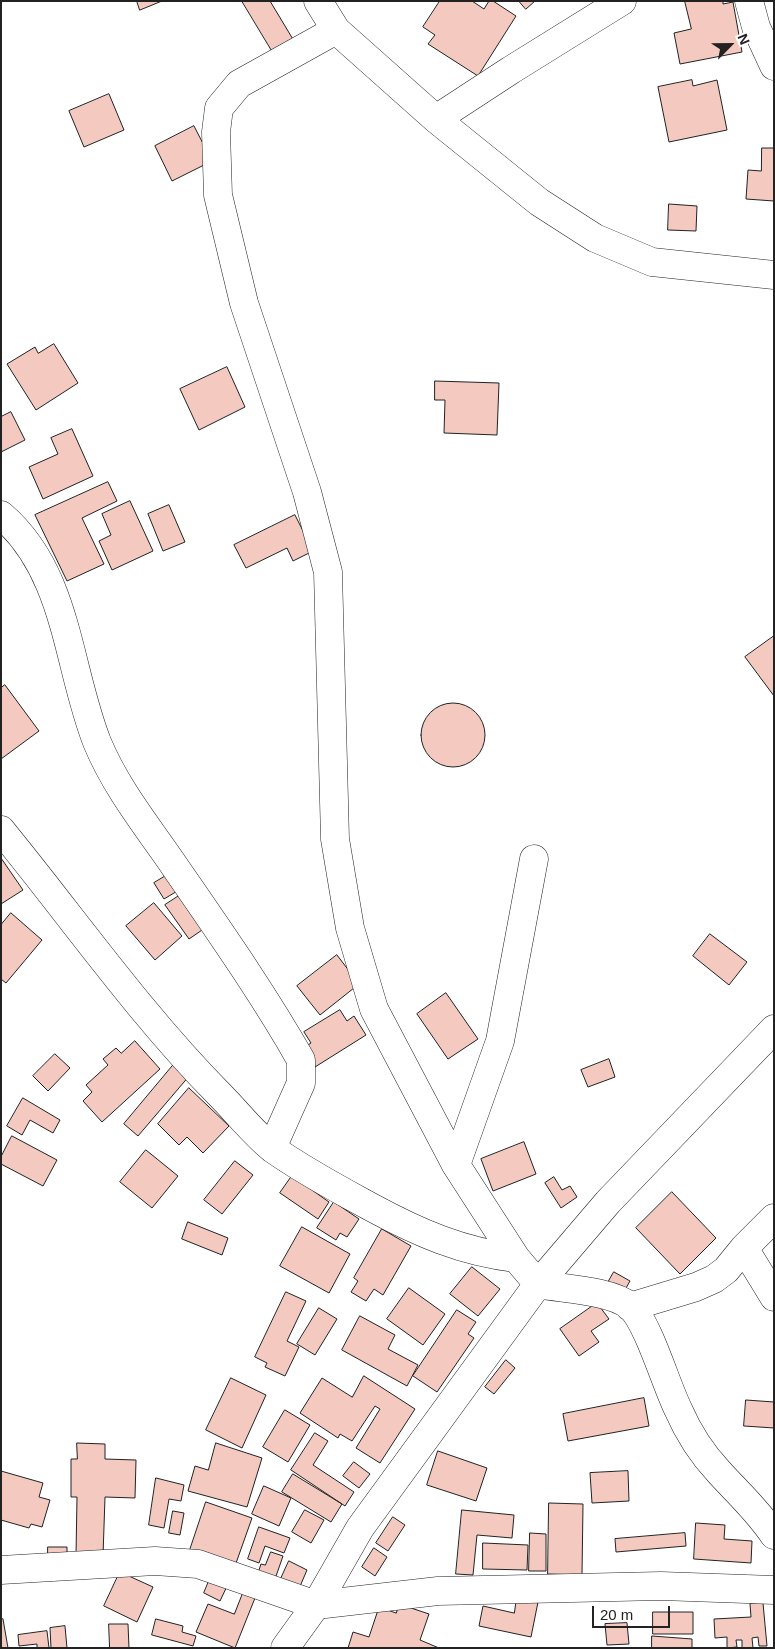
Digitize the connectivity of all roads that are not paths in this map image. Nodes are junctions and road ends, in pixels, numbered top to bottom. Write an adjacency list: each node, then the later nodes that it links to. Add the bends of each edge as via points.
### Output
1 (318, 1): 4 (street)
2 (622, 1): 6 (street)
3 (749, 1): 5 (street, via 756,27)
4 (336, 30): 6 (street); 13 (street, via 239,84 219,108 216,132 218,195 244,304 307,492 328,572 335,839 350,928 374,1009)
5 (774, 66)
6 (436, 119): 7 (street, via 539,202 595,238 652,262)
7 (774, 275)
8 (1, 515): 12 (street, via 15,527 48,578 67,632 97,742 122,791 207,914 301,1060 301,1083)
9 (1, 830): 12 (street, via 60,901 127,991 198,1073)
10 (534, 859): 13 (street, via 500,1041)
11 (774, 1029): 17 (street, via 608,1202)
12 (272, 1148): 16 (street, via 391,1218 457,1246 483,1254)
13 (456, 1165): 16 (street)
14 (774, 1218): 15 (street)
15 (744, 1248): 18 (street); 19 (street, via 714,1279)
16 (516, 1258): 17 (street)
17 (538, 1284): 19 (street, via 609,1296); 23 (street, via 360,1528)
18 (774, 1297)
19 (630, 1307): 20 (street, via 643,1326 678,1410 698,1446 749,1501)
20 (774, 1535)
21 (1, 1570): 23 (street, via 155,1561 198,1564)
22 (774, 1590): 23 (street, via 661,1586 438,1591)
23 (316, 1605): 24 (street)
24 (286, 1648)

